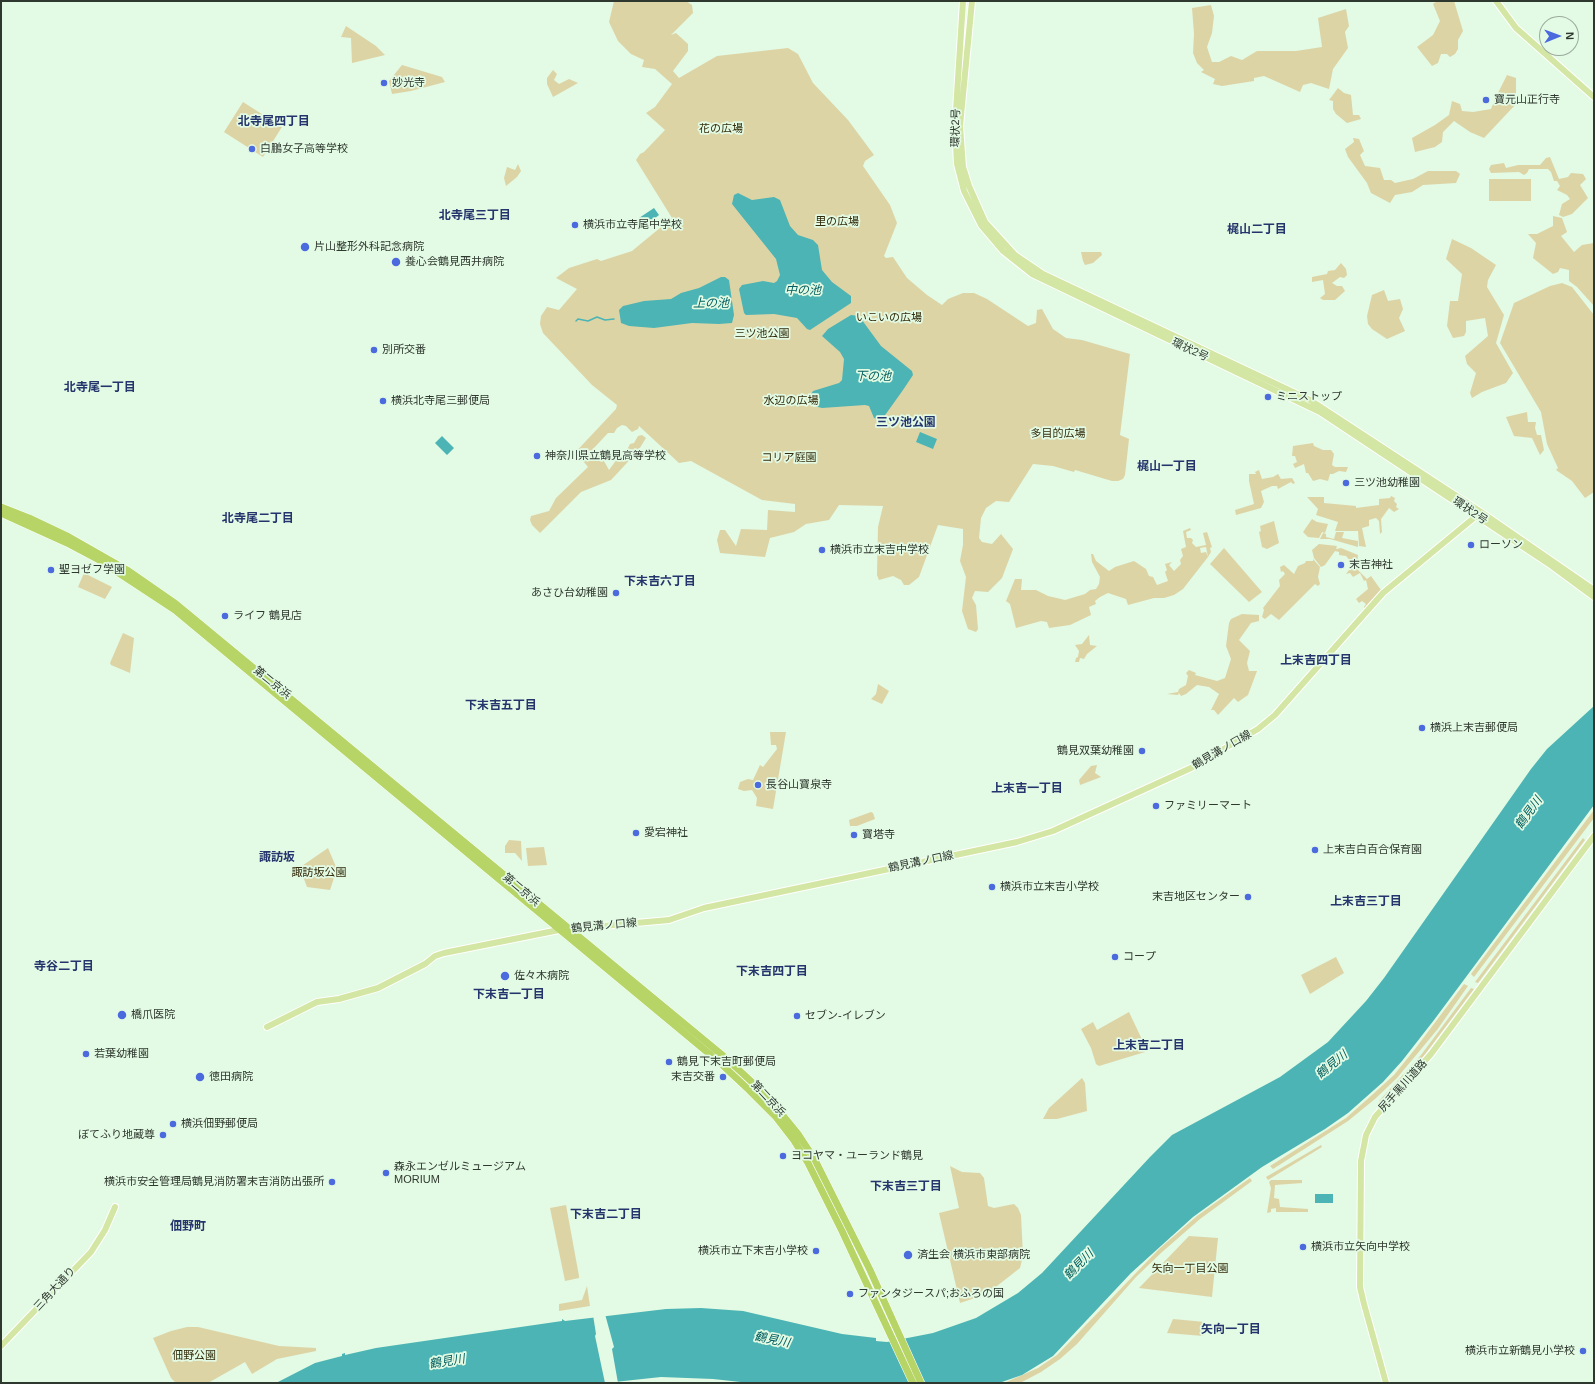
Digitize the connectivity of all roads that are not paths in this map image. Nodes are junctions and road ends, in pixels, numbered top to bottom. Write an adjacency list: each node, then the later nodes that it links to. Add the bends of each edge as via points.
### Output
1 (963, 1): 6 (main road, 環状2号, via 955,126 957,164 964,191 981,225 1003,251 1032,274 1320,412)
2 (972, 1): 6 (main road, 環状2号, via 960,126 962,160 969,186 985,222 1006,246 1043,274 1310,400)
3 (1496, 1): 4 (main road, via 1516,28)
4 (1594, 97)
5 (1, 507): 11 (highway, 第二京浜, via 51,528 95,551 176,604)
6 (1479, 513): 8 (main road, 環状2号); 9 (main road, 環状2号); 11 (main road, 鶴見溝ノ口線, via 1383,593 1275,715 1258,729 1191,768 1034,838 704,908 669,920)
7 (1, 514): 12 (highway, 第二京浜, via 99,560 175,610)
8 (1594, 590)
9 (1594, 597)
10 (1594, 836): 19 (main road, 尻手黒川道路, via 1436,1048 1375,1117 1366,1135 1361,1161 1360,1270 1364,1304)
11 (568, 929): 12 (main road, 鶴見溝ノ口線); 15 (highway, 第二京浜, via 727,1059 767,1096 784,1116 802,1140 829,1187)
12 (559, 930): 13 (main road, 鶴見溝ノ口線, via 435,956 425,964 378,988 317,1002); 15 (highway, 第二京浜, via 718,1061 776,1117 793,1139 819,1183)
13 (268, 1026)
14 (115, 1206): 16 (main road, 三角大通り, via 105,1230 91,1252)
15 (896, 1337): 17 (highway, 第二京浜); 18 (highway, 第二京浜)
16 (1, 1346)
17 (913, 1383)
18 (922, 1383)
19 (1386, 1383)

